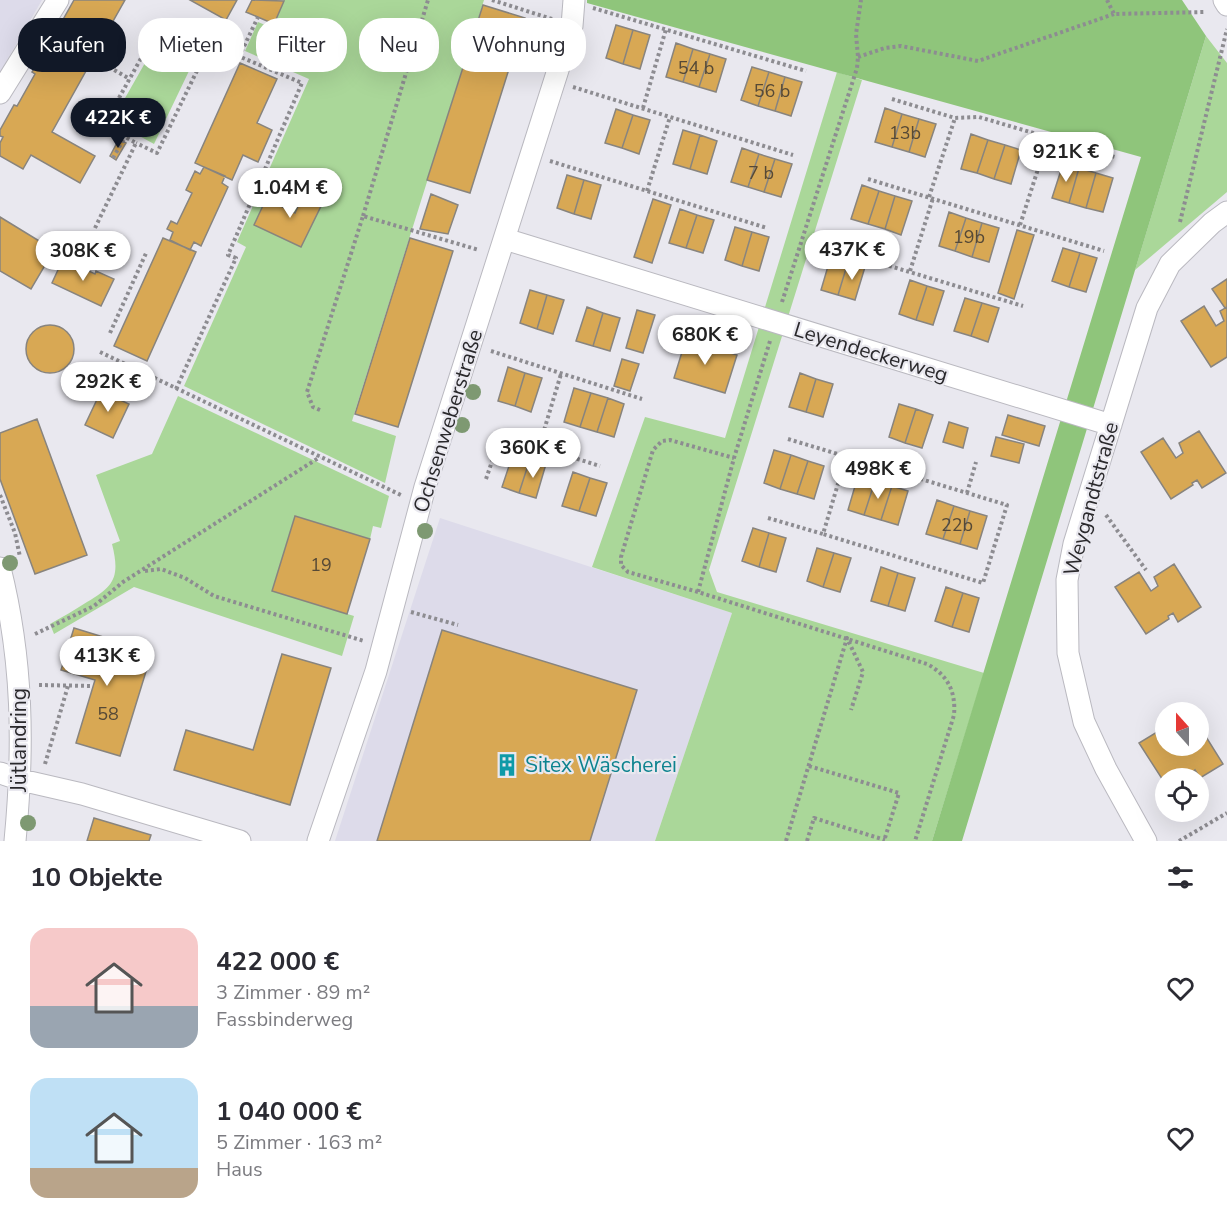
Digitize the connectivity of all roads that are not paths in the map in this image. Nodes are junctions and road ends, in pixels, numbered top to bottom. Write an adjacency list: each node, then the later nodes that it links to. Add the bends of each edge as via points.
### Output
1 (58, 0): 3 (street)
2 (574, 1): 5 (street, Ochsenweberstraße, via 572,26)
3 (0, 93)
4 (1227, 212): 6 (street, Weygandtstraße, via 1170,264 1147,308)
5 (502, 248): 6 (street, Leyendeckerweg, via 776,322); 12 (street, Ochsenweberstraße, via 420,505 383,646)
6 (1111, 426): 13 (street, Weygandtstraße, via 1074,544 1067,580 1068,653 1084,722)
7 (0, 568): 9 (street, Jütlandring, via 15,644 21,710)
8 (0, 773): 9 (street)
9 (21, 780): 10 (street, Jütlandring); 11 (street)
10 (15, 841)
11 (240, 841)
12 (318, 841)
13 (1146, 841)

